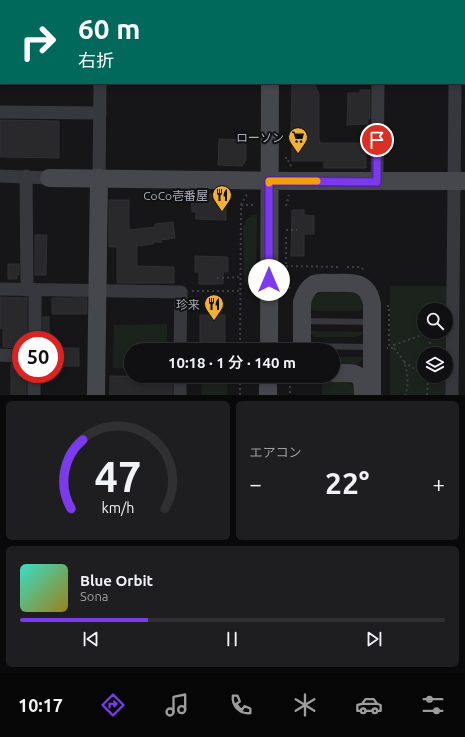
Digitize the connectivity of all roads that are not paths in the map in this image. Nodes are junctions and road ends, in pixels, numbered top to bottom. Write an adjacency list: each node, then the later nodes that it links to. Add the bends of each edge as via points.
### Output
1 (100, 84): 6 (street)
2 (270, 84): 11 (street)
3 (378, 84): 13 (street)
4 (455, 84): 12 (street)
5 (0, 112): 6 (street)
6 (100, 113): 10 (street)
7 (0, 176): 8 (street)
8 (26, 176): 9 (street); 15 (street)
9 (48, 178): 10 (street)
10 (99, 178): 11 (street); 16 (street)
11 (269, 181): 13 (street); 22 (street, via 280,207)
12 (460, 181): 13 (street); 17 (street)
13 (377, 182)
14 (0, 289): 15 (street)
15 (31, 290): 16 (street); 20 (street)
16 (98, 291): 21 (street, via 181,292); 33 (street)
17 (459, 305): 38 (street)
18 (302, 321): 19 (lane); 19 (street, via 302,302 309,288 319,283 351,282 361,285 369,294); 23 (street)
19 (372, 322): 25 (street)
20 (34, 331)
21 (180, 343)
22 (270, 343)
23 (302, 343)
24 (340, 348): 25 (lane)
25 (380, 348): 37 (street)
26 (0, 355): 27 (street)
27 (12, 356)
28 (340, 373): 36 (street, via 360,376)
29 (34, 383): 32 (street)
30 (180, 383): 34 (street)
31 (268, 383): 35 (street)
32 (34, 395)
33 (96, 395)
34 (180, 395)
35 (268, 395)
36 (364, 395)
37 (372, 395)
38 (452, 395)

